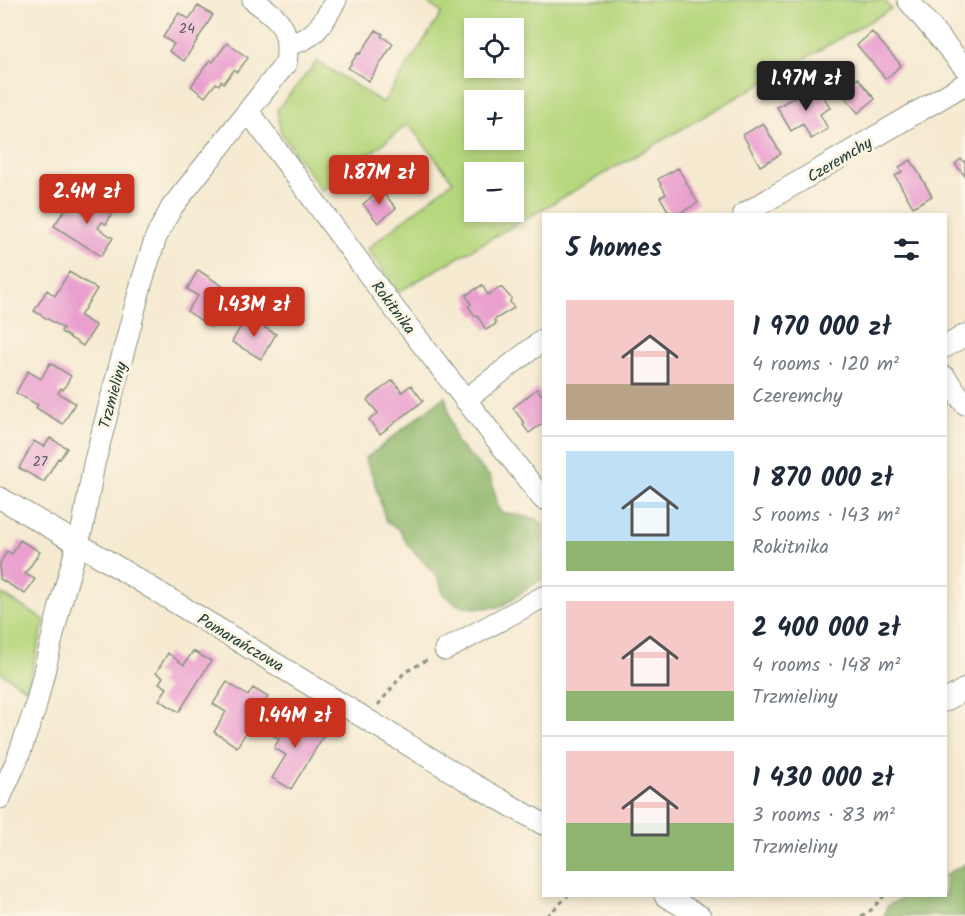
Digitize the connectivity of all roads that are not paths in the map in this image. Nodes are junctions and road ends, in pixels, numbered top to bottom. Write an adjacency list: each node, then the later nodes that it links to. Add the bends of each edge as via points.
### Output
1 (253, 0): 4 (street, via 269,11)
2 (336, 0): 4 (street, via 317,31 301,42)
3 (908, 0): 5 (street)
4 (286, 35): 7 (street, Trzmieliny, via 286,63)
5 (965, 68)
6 (965, 84): 8 (street, Czeremchy)
7 (248, 111): 13 (street, Rokitnika); 17 (street, Trzmieliny, via 172,207 156,237 94,464)
8 (746, 213)
9 (965, 335): 11 (street)
10 (542, 341): 13 (street)
11 (947, 346)
12 (947, 380): 14 (street)
13 (465, 400): 16 (street, Rokitnika)
14 (965, 404)
15 (0, 498): 17 (street, Pomarańczowa)
16 (542, 498)
17 (78, 543): 22 (street, Trzmieliny, via 27,735); 23 (street, Pomarańczowa)
18 (542, 598): 19 (street)
19 (445, 650)
20 (965, 689): 21 (street)
21 (947, 700)
22 (3, 784)
23 (542, 823)
24 (668, 897): 25 (street)
25 (700, 916)

